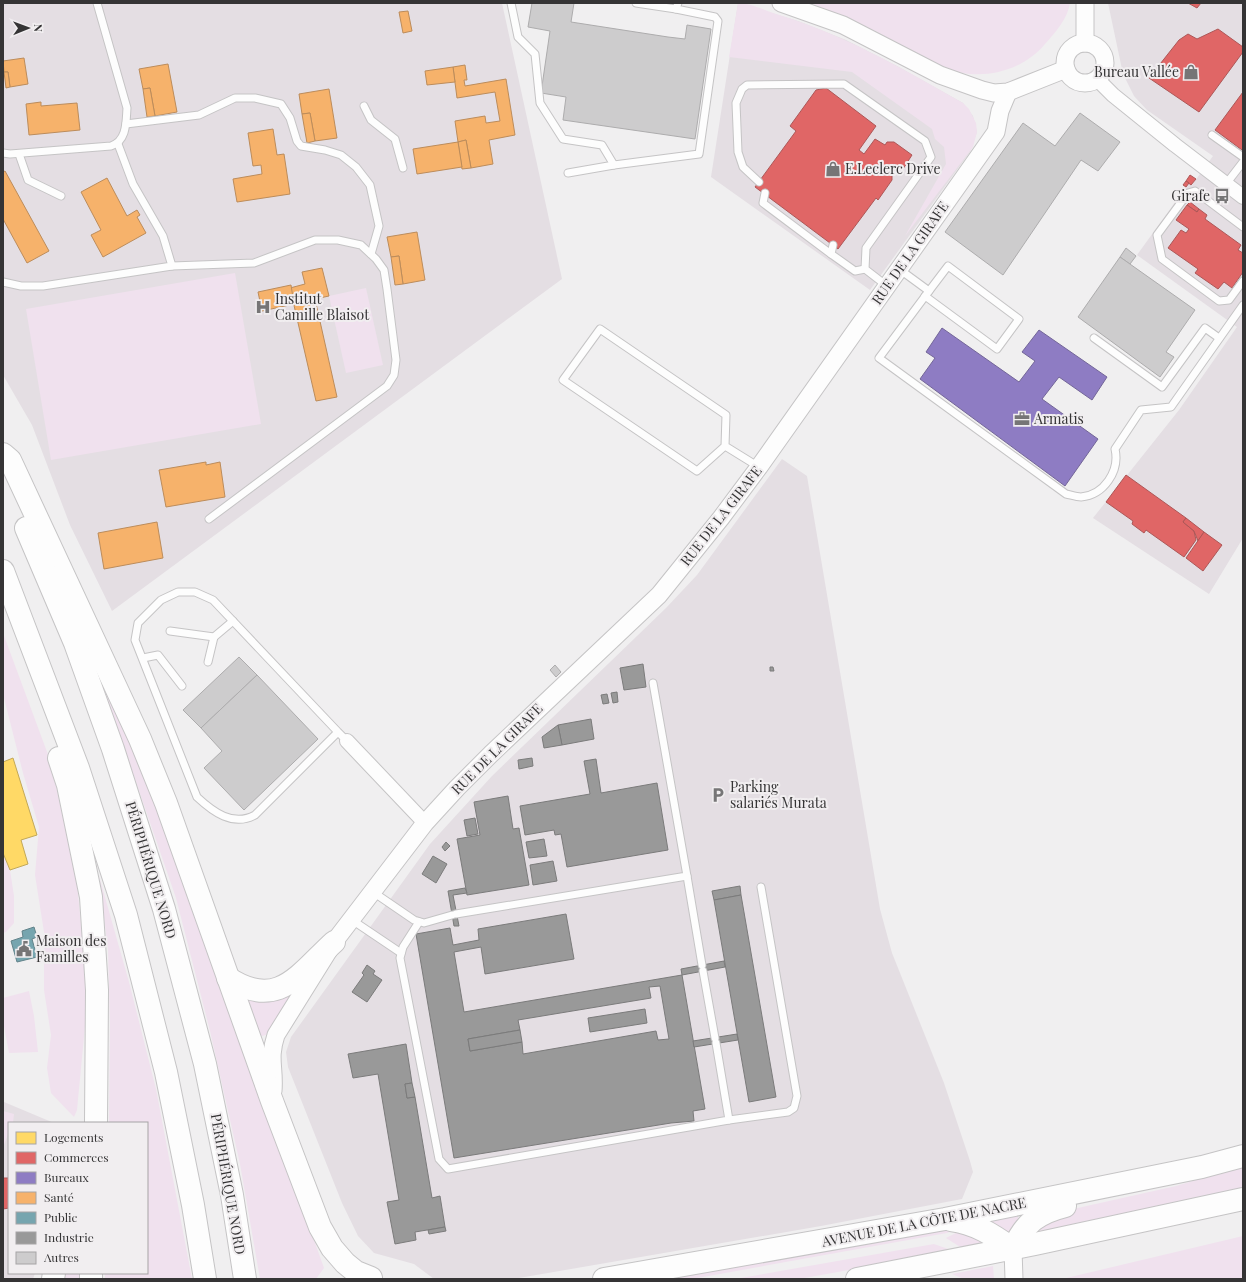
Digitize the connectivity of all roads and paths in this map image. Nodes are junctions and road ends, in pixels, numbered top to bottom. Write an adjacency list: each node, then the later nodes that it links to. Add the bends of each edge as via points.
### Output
1 (97, 3): 12 (lane, via 127,108)
2 (511, 3): 19 (lane, via 518,37 535,54 540,103 562,139 602,145)
3 (636, 3): 6 (lane)
4 (781, 3): 10 (street, via 843,25 940,75 982,90)
5 (1085, 3): 7 (street)
6 (677, 6): 19 (lane, via 716,17 718,21 698,154)
7 (1085, 43): 8 (street, via 1071,48 1065,62); 9 (street, via 1096,47 1104,56 1104,69)
8 (1066, 68): 9 (street, via 1079,82 1092,82); 10 (street)
9 (1097, 79): 23 (street)
10 (1008, 92): 33 (street, RUE DE LA GIRAFE, via 1000,111 996,132)
11 (364, 106): 20 (lane, via 371,120 395,139)
12 (126, 124): 14 (lane); 29 (lane, via 199,115 235,98 255,98 281,104 290,118 301,146 341,155 356,167 370,185 379,226)
13 (1212, 135): 17 (lane)
14 (118, 144): 16 (lane); 31 (lane, via 134,184 163,236)
15 (3, 153): 16 (lane)
16 (19, 154): 25 (lane, via 28,180)
17 (1243, 157)
18 (1243, 162): 23 (lane)
19 (614, 165): 21 (lane)
20 (403, 168)
21 (568, 173)
22 (759, 182): 32 (lane, via 743,167 738,152 736,103 742,89 747,85 844,84 925,142 931,157 866,248)
23 (1226, 184): 26 (street)
24 (765, 193): 30 (lane, via 763,203)
25 (61, 196)
26 (1243, 196)
27 (1243, 227): 34 (lane, via 1195,192 1188,193 1157,235 1162,259 1219,301 1229,300)
28 (833, 245): 30 (lane)
29 (372, 254): 31 (lane, via 360,245 338,240 315,240 254,263); 45 (lane, via 384,270 396,360 394,375 387,386)
30 (832, 254): 32 (lane, via 855,271)
31 (172, 266): 35 (lane, via 44,286 21,286)
32 (865, 269): 36 (lane)
33 (899, 269): 36 (street, RUE DE LA GIRAFE); 37 (lane)
34 (1243, 281)
35 (3, 282)
36 (887, 286): 43 (street, RUE DE LA GIRAFE)
37 (927, 293): 37 (lane, via 948,266 1019,319 997,349); 40 (lane, via 879,358 1066,494 1080,497 1099,491 1114,471 1117,458 1115,449 1141,410 1171,408)
38 (1243, 305): 40 (lane)
39 (1094, 338): 40 (lane, via 1162,387 1205,328)
40 (1219, 338)
41 (725, 446): 41 (lane, via 726,415 600,329 563,380 697,471); 43 (lane)
42 (3, 454): 64 (main road, via 10,460 140,739 166,803)
43 (759, 467): 56 (street, RUE DE LA GIRAFE, via 659,595 490,754)
44 (3, 477): 76 (main road, PÉRIPHÉRIQUE NORD, via 75,643 113,749 164,909 205,1064 232,1194)
45 (209, 520)
46 (3, 571): 47 (main road)
47 (23, 621): 65 (main road, via 42,703 68,785 91,897 97,990); 75 (main road, via 78,768 126,915 166,1072)
48 (233, 621): 50 (lane); 51 (lane, via 213,600 195,592 178,592 161,600 138,623 135,640); 55 (lane)
49 (170, 632): 50 (lane)
50 (214, 638): 52 (lane)
51 (143, 658): 54 (lane, via 158,655); 55 (lane, via 197,797 212,811 233,820 246,820 255,815)
52 (208, 662)
53 (653, 683): 57 (lane)
54 (182, 686)
55 (342, 737): 56 (street)
56 (425, 823): 59 (street, RUE DE LA GIRAFE)
57 (688, 876): 61 (lane); 67 (lane)
58 (761, 887): 67 (lane, via 797,1096 794,1108 788,1112)
59 (372, 892): 60 (street, RUE DE LA GIRAFE); 61 (lane)
60 (351, 919): 62 (street, RUE DE LA GIRAFE); 63 (lane)
61 (419, 922): 63 (lane)
62 (334, 942): 64 (main road, via 291,983 270,991 258,992); 66 (street, RUE DE LA GIRAFE, via 276,1035 271,1049 274,1076)
63 (401, 953): 67 (lane, via 438,1159 448,1169)
64 (228, 978): 66 (main road)
65 (97, 1093): 68 (main road); 69 (main road)
66 (272, 1101): 77 (main road, via 324,1234 332,1248 356,1272)
67 (729, 1120)
68 (90, 1122)
69 (96, 1122)
70 (1243, 1156): 71 (main road, AVENUE DE LA CÔTE DE NACRE)
71 (1202, 1167): 73 (main road, AVENUE DE LA CÔTE DE NACRE); 74 (main road, via 1162,1185 1049,1210 1029,1223)
72 (1243, 1199): 74 (main road)
73 (945, 1219): 74 (main road, via 966,1222 978,1227); 78 (main road, AVENUE DE LA CÔTE DE NACRE)
74 (1013, 1249): 79 (main road); 80 (street)
75 (206, 1279)
76 (245, 1279)
77 (374, 1279)
78 (604, 1279)
79 (857, 1279)
80 (1014, 1279)

